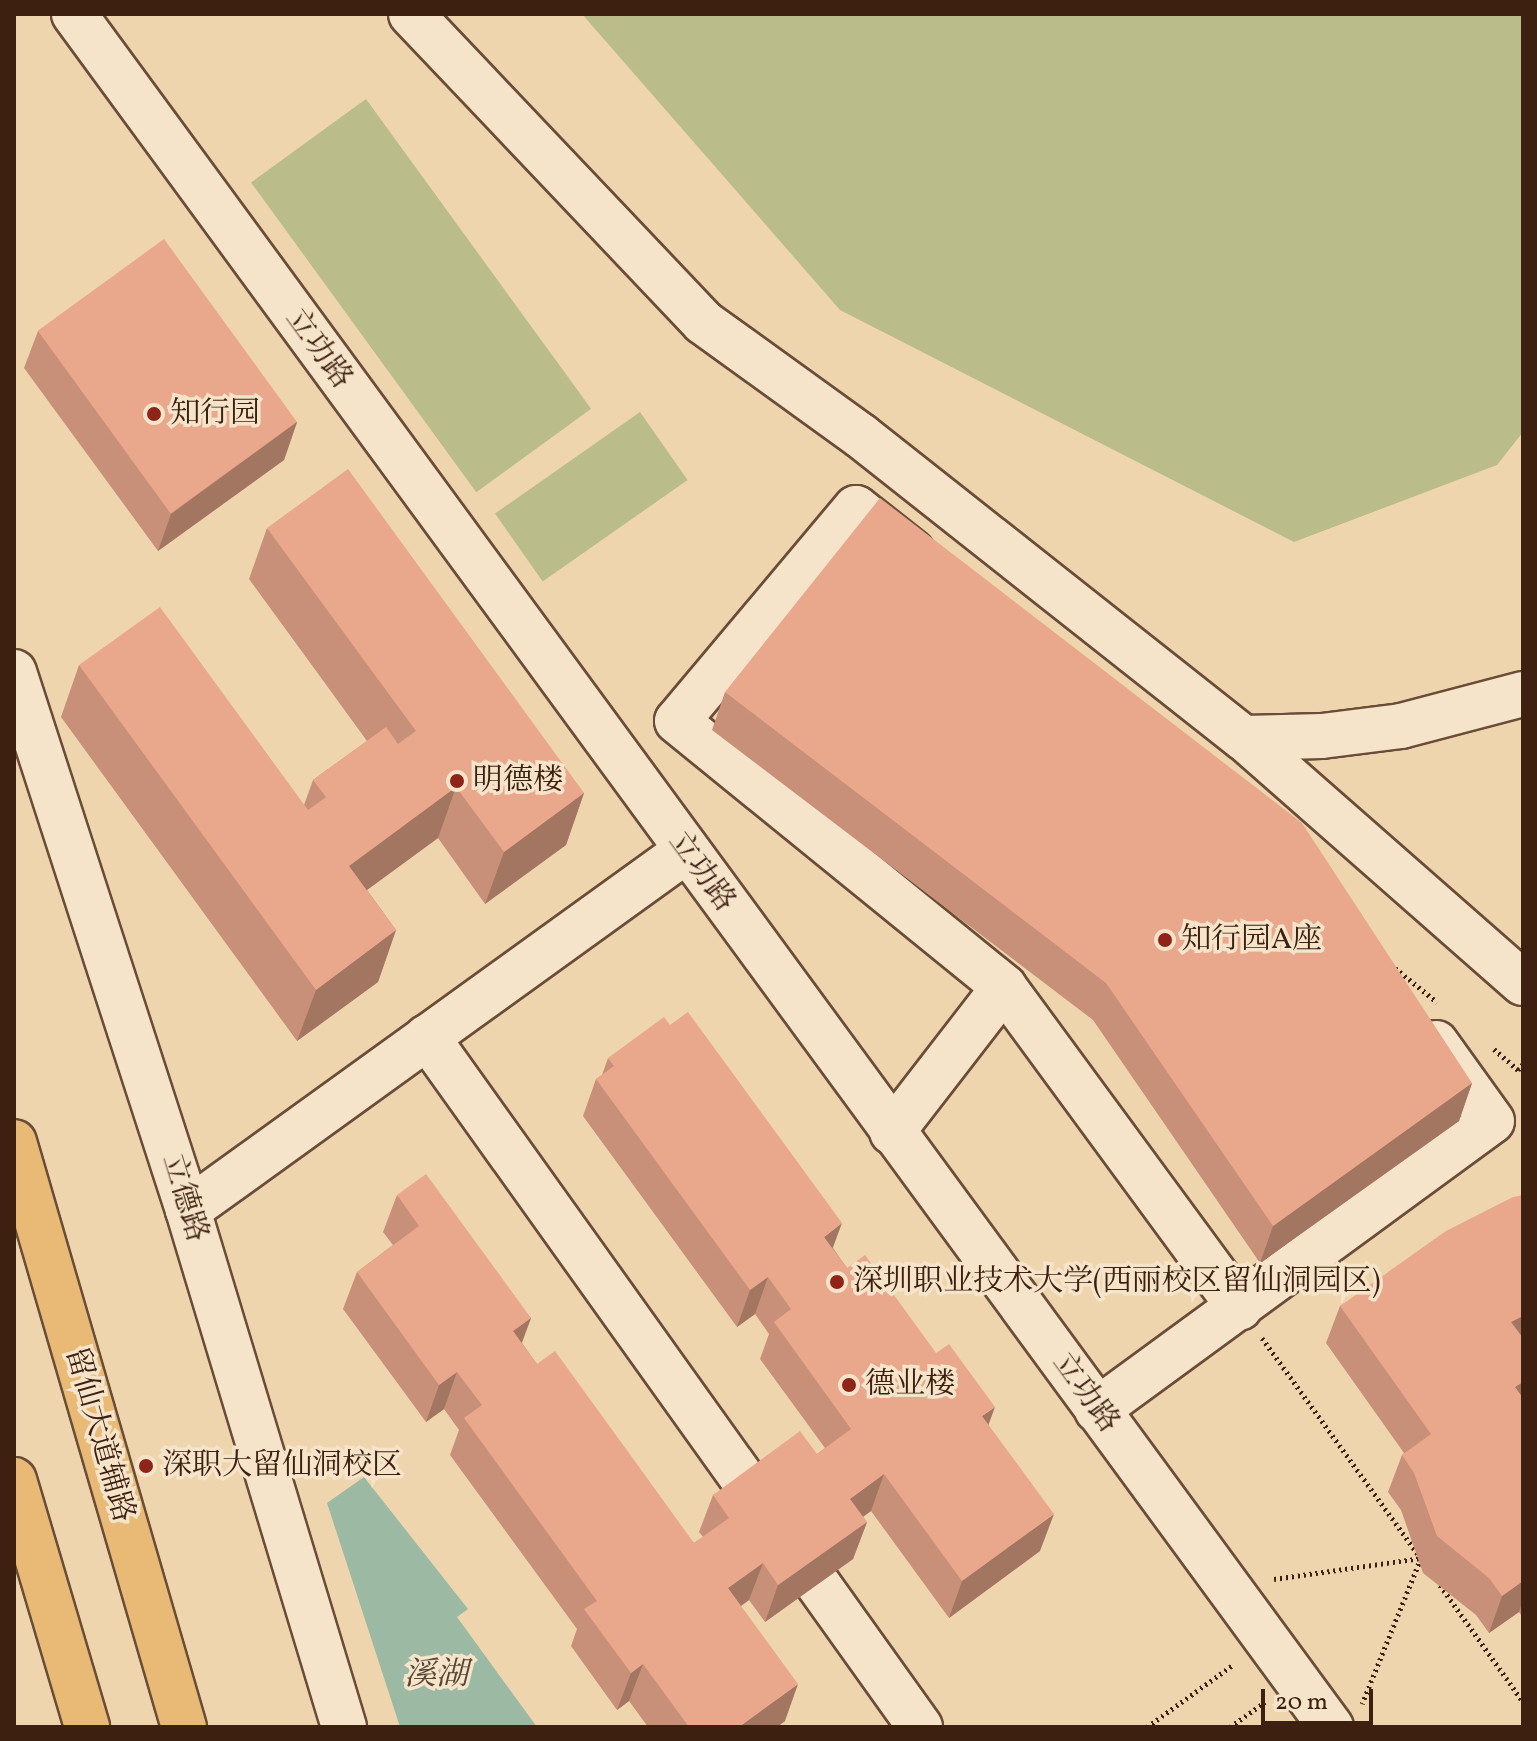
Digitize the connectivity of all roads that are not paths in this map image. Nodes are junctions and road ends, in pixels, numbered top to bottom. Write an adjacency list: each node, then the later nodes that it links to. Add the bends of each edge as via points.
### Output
1 (74, 14): 7 (street, 立功路)
2 (411, 14): 6 (street, via 703,322 861,436)
3 (944, 577): 9 (street, via 856,508 677,721)
4 (14, 672): 14 (street, 立德路)
5 (1523, 694): 6 (street, via 1401,726)
6 (1244, 738): 8 (street)
7 (686, 851): 11 (street); 12 (street, 立功路)
8 (1523, 983)
9 (1004, 987): 12 (street); 15 (street)
10 (1413, 1011): 15 (street, via 1492,1121)
11 (427, 1037): 14 (street); 22 (street)
12 (892, 1132): 16 (street, 立功路)
13 (14, 1142): 20 (main road, 留仙大道辅路)
14 (188, 1210): 21 (street, 立德路)
15 (1240, 1308): 16 (street)
16 (1097, 1410): 18 (street, 立功路, via 1267,1640)
17 (14, 1480): 19 (main road)
18 (1344, 1720)
19 (87, 1727)
20 (184, 1727)
21 (344, 1727)
22 (920, 1727)

